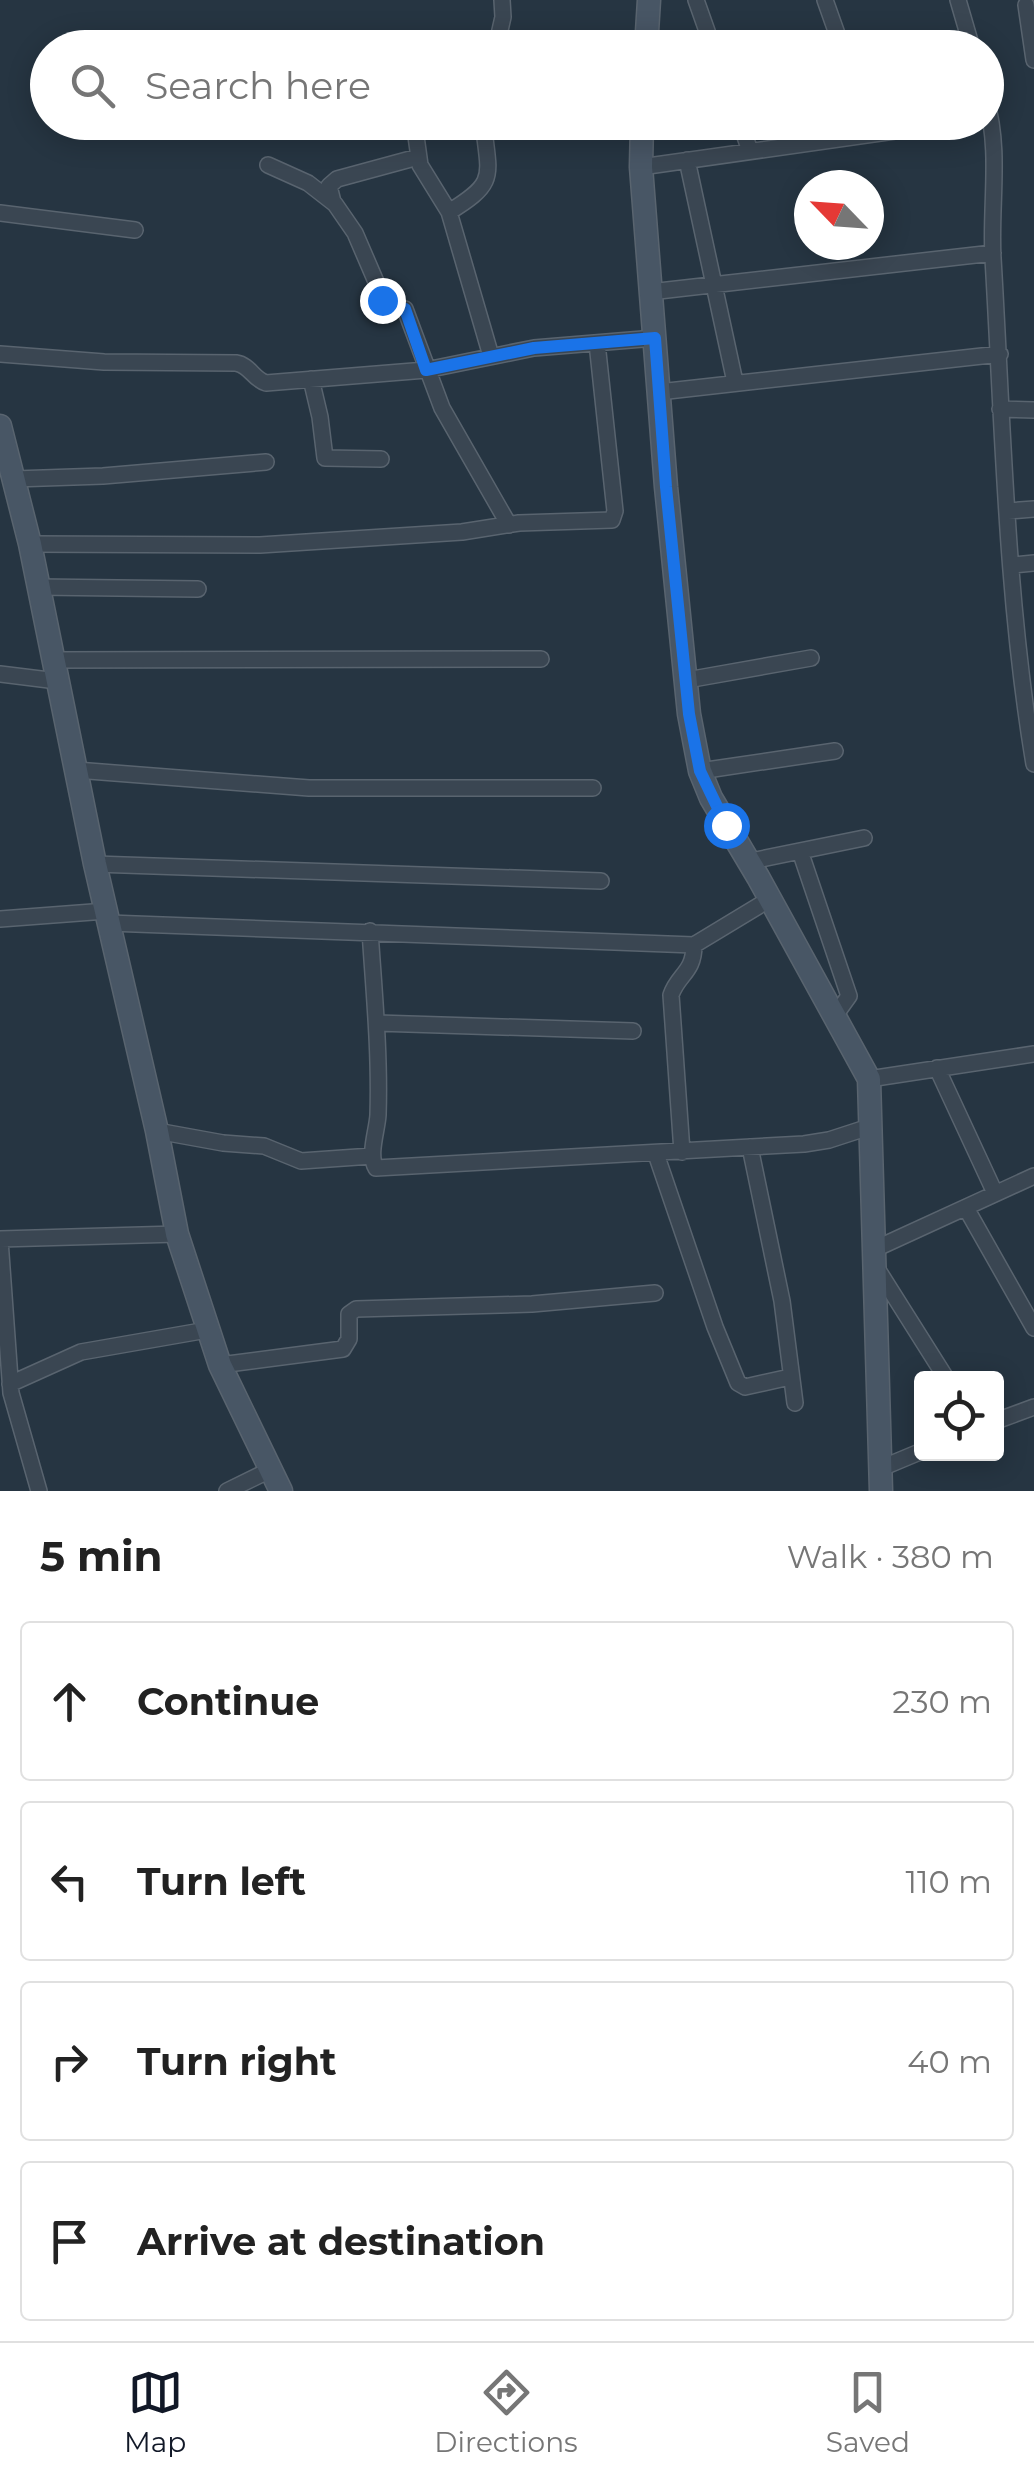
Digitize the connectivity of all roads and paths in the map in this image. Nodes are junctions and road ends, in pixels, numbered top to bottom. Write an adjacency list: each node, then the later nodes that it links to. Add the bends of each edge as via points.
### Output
1 (502, 0): 7 (street)
2 (649, 0): 8 (street)
3 (696, 0): 9 (street)
4 (825, 0): 10 (street)
5 (958, 0): 11 (street)
6 (1026, 3): 12 (street)
7 (500, 30)
8 (647, 30)
9 (707, 30)
10 (836, 30)
11 (967, 30)
12 (1034, 60)
13 (416, 140): 20 (street)
14 (484, 140): 25 (street, via 487,179 478,194)
15 (642, 140): 23 (street)
16 (746, 140): 19 (street)
17 (808, 140): 19 (street)
18 (989, 140): 28 (street)
19 (750, 151): 21 (street)
20 (418, 157): 24 (street, via 337,179 329,186); 25 (street)
21 (687, 160): 23 (street); 29 (street)
22 (268, 165): 24 (street, via 308,182)
23 (641, 168): 30 (street)
24 (333, 202): 36 (street, via 356,233 386,306 405,309)
25 (448, 212): 35 (street)
26 (0, 213): 27 (street)
27 (135, 230)
28 (992, 253): 29 (street); 34 (street)
29 (714, 283): 30 (street); 38 (street)
30 (650, 292): 31 (street)
31 (655, 338): 32 (street); 39 (street)
32 (611, 342): 35 (street); 48 (street, via 614,517)
33 (0, 354): 37 (street, via 236,362 266,382)
34 (1000, 354): 38 (street); 40 (street)
35 (491, 356): 36 (street)
36 (426, 370): 37 (street); 48 (street)
37 (311, 379): 43 (street, via 324,458)
38 (735, 382): 39 (street)
39 (659, 392): 59 (street)
40 (1000, 409): 41 (street); 47 (street)
41 (1034, 410)
42 (0, 426): 45 (street)
43 (381, 459)
44 (266, 462): 45 (street)
45 (14, 479): 49 (street)
46 (1034, 509): 47 (street)
47 (1008, 511): 51 (street)
48 (509, 525): 49 (street, via 260,544)
49 (30, 544): 52 (street)
50 (1034, 563): 51 (street)
51 (1013, 565): 54 (street)
52 (38, 587): 53 (street); 57 (street)
53 (198, 588)
54 (1026, 656): 61 (street)
55 (811, 658): 59 (street)
56 (541, 660): 57 (street)
57 (55, 670): 58 (street); 62 (street)
58 (0, 674)
59 (687, 680): 63 (street)
60 (835, 751): 63 (street)
61 (1034, 764)
62 (76, 770): 64 (street, via 309,788); 68 (street)
63 (700, 771): 67 (street)
64 (593, 788)
65 (864, 838): 66 (street)
66 (800, 851): 67 (street); 75 (street, via 849,996)
67 (746, 862): 70 (street)
68 (95, 864): 69 (street); 71 (street)
69 (601, 881)
70 (770, 899): 74 (street); 75 (street)
71 (107, 917): 72 (street); 73 (street); 82 (street)
72 (0, 919)
73 (370, 932): 74 (street); 76 (street)
74 (703, 941): 84 (street, via 671,995)
75 (834, 1016): 80 (street)
76 (377, 1024): 77 (street); 86 (street)
77 (632, 1031)
78 (1034, 1054): 79 (street)
79 (937, 1068): 80 (street); 88 (street)
80 (868, 1080): 81 (street)
81 (869, 1128): 83 (street); 92 (street)
82 (157, 1131): 86 (street, via 264,1146 300,1161); 90 (street)
83 (750, 1147): 84 (street); 99 (street, via 777,1271)
84 (682, 1152): 85 (street)
85 (656, 1154): 86 (street, via 380,1169); 99 (street, via 738,1383 745,1388)
86 (372, 1156)
87 (1034, 1176): 88 (street)
88 (996, 1193): 89 (street)
89 (966, 1208): 92 (street); 94 (street)
90 (177, 1234): 91 (street); 95 (street)
91 (0, 1240): 96 (street)
92 (876, 1258): 98 (street); 106 (street)
93 (654, 1293): 97 (street, via 356,1309 349,1314 350,1339 343,1349)
94 (1034, 1328)
95 (207, 1330): 97 (street); 100 (street, via 80,1352)
96 (3, 1356): 100 (street)
97 (220, 1365): 105 (street)
98 (942, 1371)
99 (790, 1376): 101 (street)
100 (10, 1384): 107 (street)
101 (794, 1403)
102 (1034, 1407): 103 (street)
103 (1004, 1418)
104 (914, 1457): 106 (street)
105 (275, 1480): 108 (street)
106 (880, 1480)
107 (39, 1491)
108 (227, 1491)

